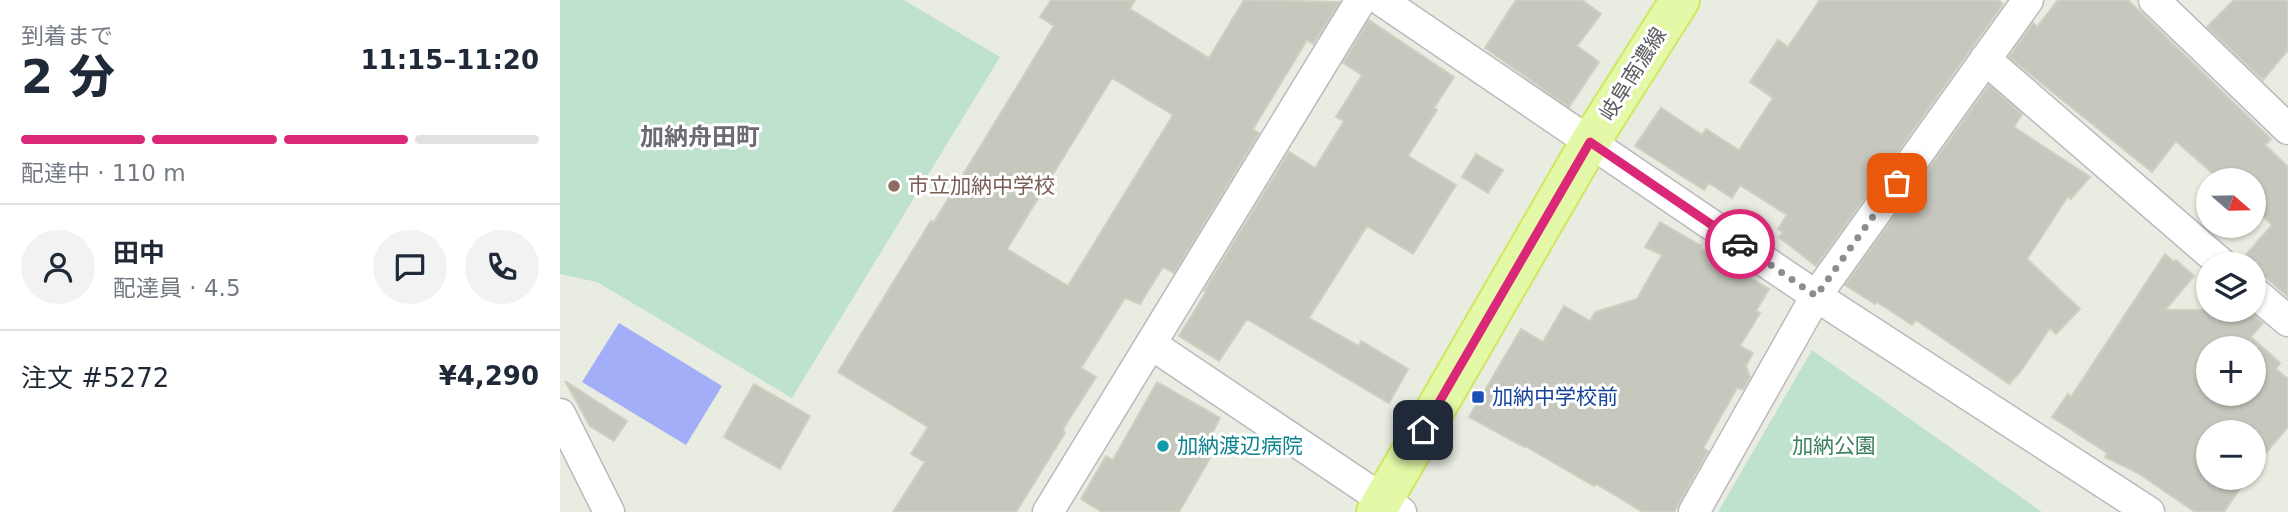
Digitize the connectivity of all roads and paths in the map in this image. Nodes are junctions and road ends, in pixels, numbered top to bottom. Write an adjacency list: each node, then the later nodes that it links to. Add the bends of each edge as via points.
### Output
1 (1361, 0): 13 (street)
2 (1381, 0): 8 (street)
3 (1681, 0): 8 (main road, 岐阜南濃線)
4 (2028, 0): 6 (street)
5 (2154, 0): 7 (street)
6 (1985, 59): 9 (street); 10 (street)
7 (2288, 128)
8 (1590, 142): 10 (street); 15 (main road, 岐阜南濃線)
9 (2208, 252)
10 (1816, 296): 18 (street); 19 (street)
11 (2266, 302): 12 (street)
12 (2288, 321)
13 (1151, 344): 15 (street); 17 (street)
14 (560, 414): 16 (street)
15 (1386, 508)
16 (609, 512)
17 (1048, 512)
18 (1694, 512)
19 (2149, 512)

